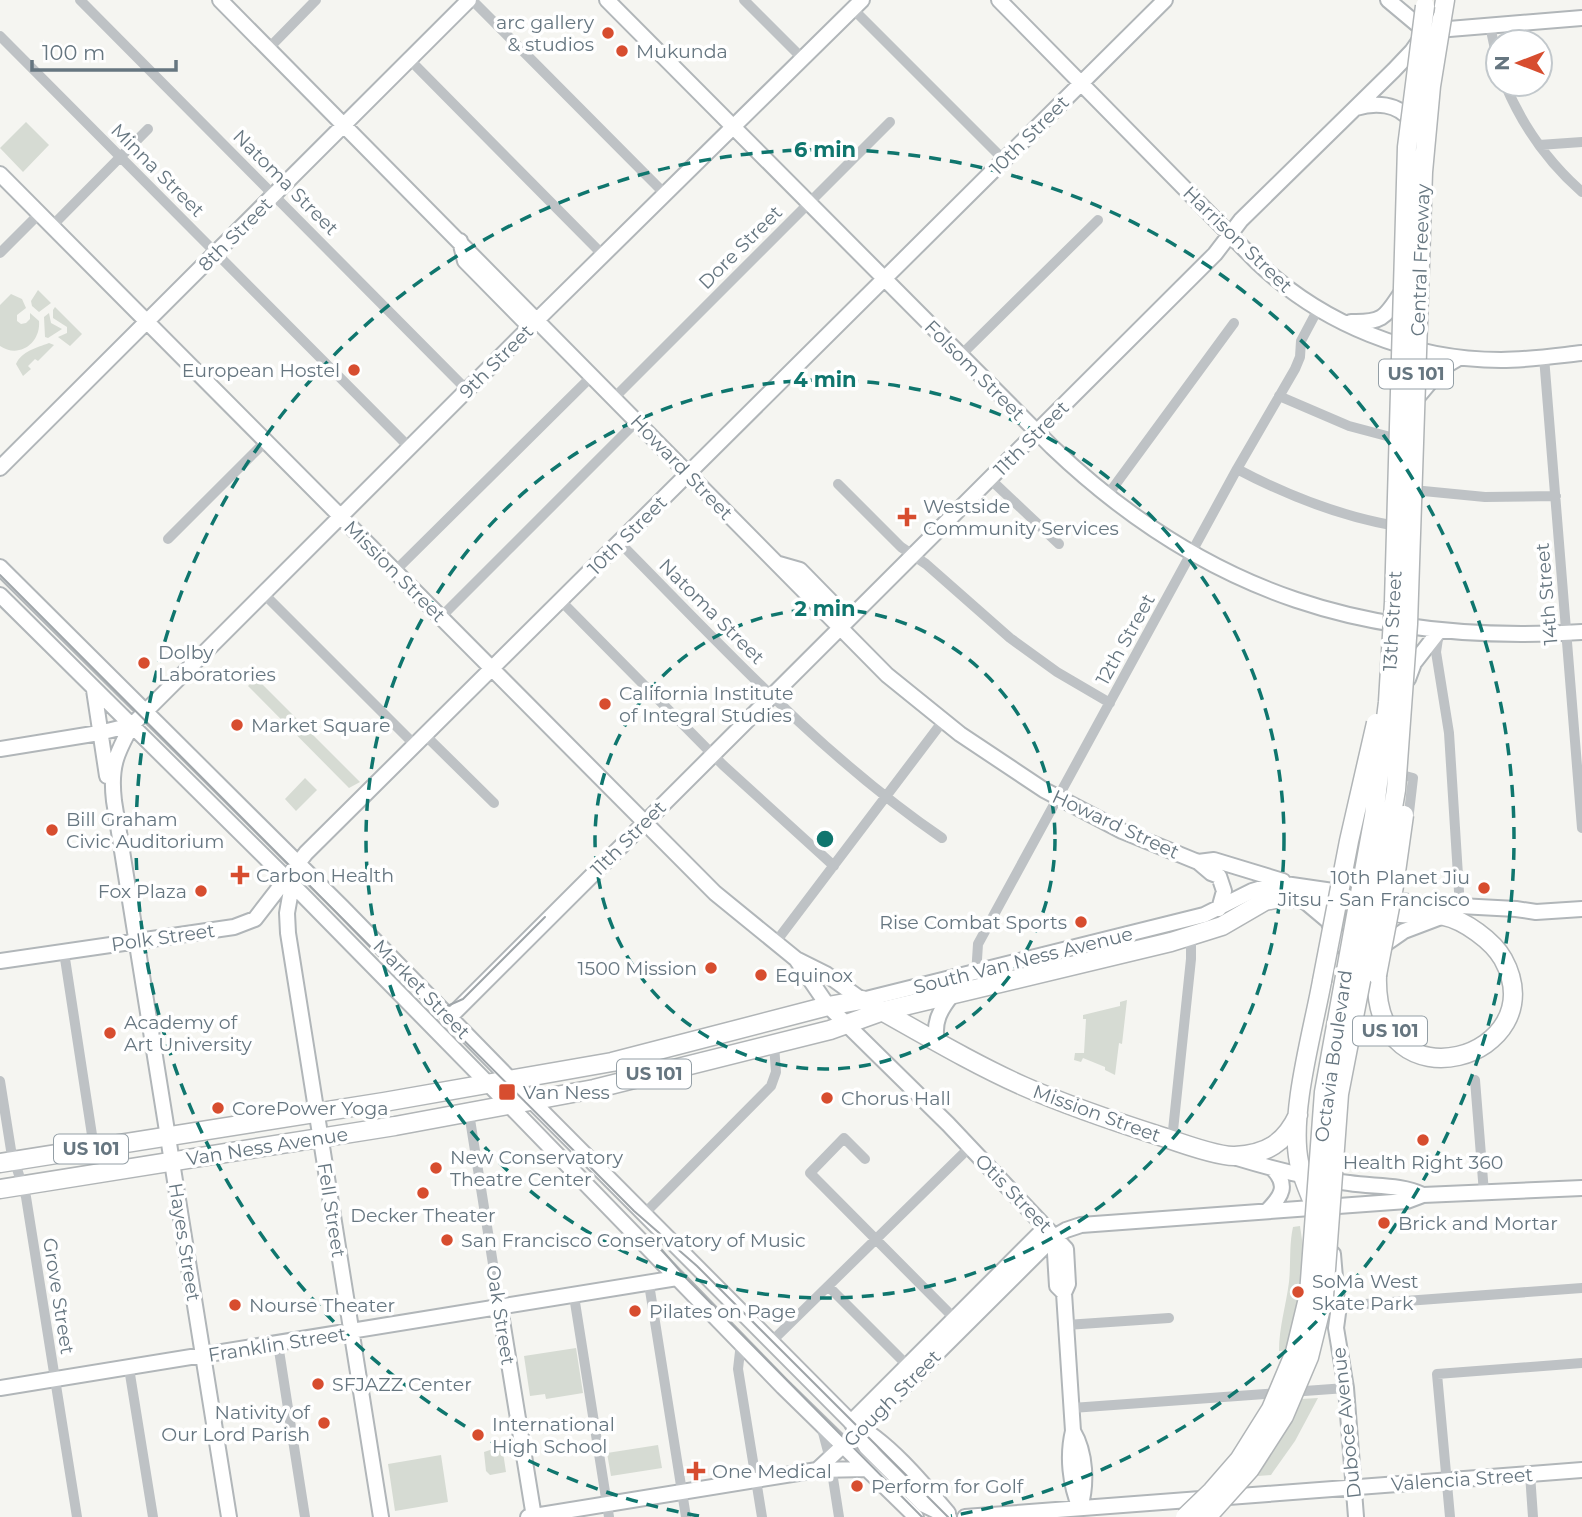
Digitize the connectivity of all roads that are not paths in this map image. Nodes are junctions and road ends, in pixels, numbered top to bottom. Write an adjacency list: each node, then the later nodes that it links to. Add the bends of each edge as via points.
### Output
1 (80, 0): 36 (street, Natoma Street)
2 (220, 0): 18 (main road, Howard Street)
3 (316, 0): 18 (street)
4 (471, 0): 20 (main road, 8th Street); 35 (street)
5 (607, 0): 27 (main road, Folsom Street)
6 (744, 0): 19 (street)
7 (1165, 0): 21 (main road, 10th Street)
8 (1388, 0): 15 (main road)
9 (1446, 0): 16 (main road, 13th Street); 103 (highway, Central Freeway / US 101, bridge, via 1423,172 1408,624)
10 (1427, 1): 15 (main road, 13th Street); 94 (highway, Central Freeway / US 101, bridge, via 1407,147)
11 (1006, 2): 21 (main road, Harrison Street)
12 (858, 4): 19 (main road, 9th Street); 32 (street)
13 (1582, 18): 14 (main road)
14 (1490, 26): 16 (main road)
15 (1425, 31): 16 (main road); 23 (main road, 11th Street, via 1412,51); 24 (main road, 13th Street)
16 (1440, 31): 53 (main road, 13th Street, via 1426,150)
17 (0, 36): 31 (street, Minna Street)
18 (268, 49): 26 (main road, Howard Street)
19 (803, 59): 27 (main road, 9th Street)
20 (410, 60): 26 (main road, 8th Street); 44 (street)
21 (1081, 83): 32 (main road, 10th Street); 41 (main road, Harrison Street)
22 (1512, 98): 30 (street)
23 (1356, 108): 24 (main road, via 1388,106); 41 (main road, 11th Street)
24 (1411, 121): 46 (main road, 13th Street)
25 (890, 122): 37 (street, Dore Street)
26 (344, 125): 36 (main road, 8th Street); 50 (main road, Howard Street)
27 (733, 126): 35 (main road, 9th Street); 37 (main road, Folsom Street)
28 (148, 129): 31 (street)
29 (1582, 142): 30 (street)
30 (1539, 145): 34 (street)
31 (120, 157): 40 (street); 43 (street, Minna Street)
32 (1004, 160): 45 (main road, 10th Street)
33 (0, 174): 38 (main road, Mission Street)
34 (1582, 192)
35 (664, 194): 44 (main road, 9th Street)
36 (274, 195): 43 (main road, 8th Street); 59 (street, Natoma Street)
37 (810, 203): 45 (main road, Folsom Street); 61 (street, Dore Street)
38 (39, 214): 40 (main road, Mission Street); 42 (street)
39 (1098, 220): 55 (street)
40 (52, 226): 48 (main road, Mission Street)
41 (1232, 234): 47 (main road, Harrison Street, via 1270,274); 64 (main road, 11th Street)
42 (0, 253)
43 (216, 253): 48 (main road, 8th Street); 67 (street, Minna Street)
44 (603, 255): 50 (main road, 9th Street)
45 (888, 276): 55 (main road, Folsom Street); 70 (main road, 10th Street)
46 (1404, 289): 49 (main road, via 1379,320); 52 (main road, 13th Street)
47 (1318, 309): 49 (main road, Harrison Street); 60 (street, 12th Street, via 1301,341 1295,369)
48 (146, 322): 66 (main road, Mission Street); 68 (main road, 8th Street)
49 (1342, 322): 52 (main road, Harrison Street)
50 (534, 323): 58 (main road, Howard Street); 59 (main road, 9th Street)
51 (1234, 323): 74 (street)
52 (1402, 346): 53 (main road, Harrison Street); 65 (main road, 13th Street)
53 (1418, 351): 57 (main road, Harrison Street); 62 (main road, 13th Street)
54 (1582, 353): 56 (main road, Harrison Street)
55 (961, 355): 64 (main road, Folsom Street)
56 (1544, 357): 57 (main road, Harrison Street); 75 (street, 14th Street)
57 (1459, 358): 62 (main road, via 1442,368)
58 (593, 375): 61 (main road, Howard Street); 84 (street)
59 (467, 390): 67 (main road, 9th Street)
60 (1279, 396): 65 (street, via 1349,426); 69 (street, 12th Street)
61 (615, 397): 63 (main road, Howard Street)
62 (1416, 399): 73 (main road, 13th Street)
63 (638, 420): 70 (main road, Howard Street); 88 (street)
64 (1042, 428): 71 (main road, 11th Street); 74 (main road, Folsom Street, via 1082,475)
65 (1398, 439): 77 (main road, 13th Street)
66 (266, 441): 76 (main road, Mission Street); 78 (street)
67 (410, 448): 76 (main road, 9th Street)
68 (0, 468)
69 (1237, 469): 77 (street, via 1312,503); 81 (street, 12th Street)
70 (689, 474): 79 (main road, 10th Street); 90 (main road, Howard Street)
71 (990, 479): 80 (street); 82 (main road, 11th Street)
72 (838, 484): 82 (street)
73 (1413, 490): 75 (street, via 1485,497); 91 (main road, 13th Street)
74 (1107, 496): 81 (main road, Folsom Street)
75 (1556, 496): 93 (street, 14th Street)
76 (341, 517): 84 (main road, Mission Street); 85 (main road, 9th Street)
77 (1395, 526): 89 (main road, 13th Street)
78 (168, 539)
79 (620, 543): 87 (main road, 10th Street); 98 (street, Natoma Street)
80 (1059, 544)
81 (1192, 553): 89 (main road, Folsom Street, via 1284,596); 99 (street, 12th Street)
82 (913, 555): 90 (main road, 11th Street); 99 (street, via 1033,655)
83 (0, 566): 100 (main road, Market Street)
84 (395, 571): 88 (main road, Mission Street)
85 (264, 594): 100 (main road, 9th Street); 105 (street)
86 (0, 595): 97 (main road, Market Street)
87 (561, 601): 95 (main road, 10th Street); 107 (street)
88 (441, 617): 95 (main road, Mission Street)
89 (1393, 625): 91 (main road, Folsom Street); 122 (main road, 13th Street, via 1381,760)
90 (840, 626): 98 (main road, 11th Street); 101 (main road, Howard Street, via 887,675)
91 (1409, 628): 92 (main road, Folsom Street); 96 (main road, 13th Street)
92 (1439, 631): 93 (main road, Folsom Street, via 1496,635); 96 (main road, via 1414,663); 127 (street, via 1436,652 1449,733)
93 (1574, 632): 108 (street, 14th Street)
94 (1392, 644): 155 (highway, US 101, bridge, via 1346,852); 227 (highway, Octavia Boulevard, bridge, via 1374,816 1324,1092 1306,1312 1288,1372 1261,1426 1226,1476)
95 (493, 669): 105 (main road, 10th Street); 114 (main road, Mission Street)
96 (1405, 688): 109 (main road, 13th Street)
97 (94, 690): 102 (main road, Market Street); 104 (main road)
98 (771, 695): 107 (main road, 11th Street); 110 (street, Natoma Street)
99 (1110, 703): 111 (street, 12th Street)
100 (145, 713): 102 (main road, 9th Street); 117 (main road, Market Street)
101 (943, 721): 110 (street); 111 (main road, Howard Street)
102 (132, 725): 104 (main road); 112 (main road, via 113,764); 120 (main road, Market Street)
103 (1400, 731): 127 (highway, US 101, bridge, via 1405,762 1403,821 1377,975 1379,1009 1394,1037 1410,1049 1440,1059 1482,1047 1500,1030 1510,1006 1511,978 1500,954); 228 (highway, Octavia Boulevard, bridge, via 1387,847 1339,1094 1329,1253 1318,1326 1302,1378 1274,1434 1244,1477)
104 (99, 733): 106 (main road); 112 (main road)
105 (421, 741): 113 (street); 117 (main road, 10th Street)
106 (0, 750)
107 (713, 754): 114 (main road, 11th Street); 119 (street)
108 (1580, 771): 115 (street, 14th Street)
109 (1398, 774): 123 (street, via 1413,778); 124 (main road, 13th Street)
110 (886, 797): 116 (street, Natoma Street); 119 (street)
111 (1058, 798): 118 (main road, Howard Street); 138 (street, 12th Street, via 978,944)
112 (114, 801): 130 (main road, Hayes Street)
113 (494, 803)
114 (644, 822): 131 (main road, Mission Street, via 715,893); 143 (main road, 11th Street)
115 (1582, 828)
116 (942, 838)
117 (297, 862): 120 (main road, Polk Street); 143 (main road, Market Street)
118 (1198, 862): 121 (main road, Howard Street, via 1221,862); 125 (main road, Howard Street, via 1223,883)
119 (834, 866): 131 (street)
120 (289, 881): 130 (main road, Polk Street, via 250,923); 150 (main road, Market Street); 153 (main road, Fell Street, via 288,933)
121 (1298, 892): 122 (highway, South Van Ness Avenue / US 101); 125 (main road, South Van Ness Avenue, via 1278,883 1267,885); 129 (highway, South Van Ness Avenue / US 101, via 1273,898 1222,926); 133 (main road, via 1328,920)
122 (1357, 901): 124 (highway, South Van Ness Avenue / US 101); 133 (main road, 13th Street)
123 (1398, 901): 124 (main road, South Van Ness Avenue); 127 (main road, South Van Ness Avenue)
124 (1376, 904): 127 (highway, South Van Ness Avenue / US 101); 137 (main road, 13th Street)
125 (1219, 909): 129 (main road, South Van Ness Avenue)
126 (1582, 909): 127 (main road, South Van Ness Avenue, via 1517,917)
127 (1452, 911): 137 (main road, via 1392,938)
128 (1166, 925): 129 (main road, South Van Ness Avenue); 132 (main road, via 1138,941); 138 (main road, South Van Ness Avenue)
129 (1190, 928): 132 (highway, South Van Ness Avenue / US 101, via 1171,942); 158 (street, via 1190,971)
130 (137, 940): 134 (main road, Polk Street); 156 (main road, Hayes Street)
131 (775, 943): 135 (main road, Mission Street)
132 (1137, 951): 138 (highway, South Van Ness Avenue / US 101)
133 (1347, 951): 166 (main road, 13th Street)
134 (64, 952): 136 (main road, Polk Street); 160 (street)
135 (796, 959): 140 (main road, Mission Street); 141 (main road, Mission Street)
136 (0, 961)
137 (1363, 970): 167 (main road, 13th Street, via 1341,1081)
138 (976, 981): 139 (highway, South Van Ness Avenue / US 101); 140 (main road, South Van Ness Avenue)
139 (952, 995): 142 (highway, South Van Ness Avenue / US 101); 145 (main road, via 937,1018)
140 (862, 1000): 141 (highway, South Van Ness Avenue / US 101); 142 (highway, Mission Street / US 101)
141 (828, 1006): 144 (main road, Mission Street); 147 (highway, South Van Ness Avenue / US 101, via 612,1062)
142 (883, 1011): 144 (highway, South Van Ness Avenue / US 101); 145 (highway, Mission Street / US 101)
143 (450, 1017): 147 (main road, Market Street)
144 (848, 1024): 146 (highway, South Van Ness Avenue / US 101); 159 (main road, Otis Street)
145 (937, 1041): 158 (highway, Mission Street / US 101, via 1033,1090)
146 (774, 1045): 151 (highway, South Van Ness Avenue / US 101); 175 (street, via 776,1072 771,1086)
147 (510, 1079): 150 (highway, Van Ness Avenue / US 101); 151 (main road, Market Street)
148 (1475, 1080): 171 (street)
149 (0, 1081): 164 (street, Grove Street)
150 (487, 1083): 152 (main road, Market Street); 153 (highway, Van Ness Avenue / US 101)
151 (533, 1102): 152 (highway, Van Ness Avenue / US 101); 175 (main road, Market Street)
152 (510, 1106): 154 (highway, Van Ness Avenue / US 101); 178 (main road, Market Street)
153 (316, 1112): 156 (highway, Van Ness Avenue / US 101); 157 (main road, Fell Street)
154 (469, 1113): 157 (highway, Van Ness Avenue / US 101); 184 (street, Oak Street)
155 (1298, 1115): 161 (highway, US 101, via 1282,1141 1260,1152); 166 (highway, via 1296,1140)
156 (168, 1136): 160 (highway, Van Ness Avenue / US 101); 163 (main road, Hayes Street)
157 (320, 1138): 163 (highway, Van Ness Avenue / US 101); 189 (main road, Fell Street)
158 (1172, 1140): 161 (highway, Mission Street / US 101)
159 (970, 1147): 176 (main road, Otis Street); 177 (street)
160 (94, 1148): 164 (highway, Van Ness Avenue / US 101)
161 (1233, 1156): 165 (main road, Mission Street)
162 (865, 1160): 177 (street, via 844,1138 810,1173)
163 (172, 1161): 168 (highway, Van Ness Avenue / US 101); 194 (main road, Hayes Street)
164 (7, 1162): 168 (street, Grove Street)
165 (1272, 1168): 166 (main road, Mission Street); 174 (main road, via 1283,1189)
166 (1309, 1176): 167 (main road, Mission Street); 173 (highway)
167 (1334, 1181): 172 (main road, Mission Street, via 1407,1188); 173 (main road, 13th Street)
168 (22, 1185): 170 (highway, Van Ness Avenue / US 101); 198 (street, Grove Street)
169 (1582, 1188): 171 (main road, Mission Street)
170 (0, 1189)
171 (1484, 1192): 172 (main road, Mission Street)
172 (1423, 1195): 173 (main road, Mission Street, via 1408,1201)
173 (1324, 1207): 174 (main road, Otis Street); 183 (main road, Duboce Avenue); 188 (main road, Duboce Avenue, via 1317,1246 1328,1317)
174 (1267, 1211): 176 (main road, Otis Street, via 1081,1225)
175 (643, 1215): 190 (main road, Market Street)
176 (1049, 1232): 186 (main road, Gough Street); 187 (main road, via 1066,1249); 197 (main road, Gough Street)
177 (876, 1238): 180 (street); 186 (street)
178 (677, 1278): 179 (main road, Franklin Street); 191 (main road, Market Street); 202 (main road, Market Street, via 701,1283 821,1403)
179 (649, 1284): 182 (main road, Franklin Street); 212 (street)
180 (829, 1287): 190 (street); 197 (street)
181 (1582, 1288): 183 (street)
182 (574, 1296): 184 (main road, Franklin Street); 214 (street)
183 (1338, 1306): 188 (main road, Duboce Avenue)
184 (500, 1308): 189 (main road, Franklin Street); 220 (main road, Oak Street)
185 (1170, 1318): 187 (street)
186 (956, 1319): 197 (main road, Gough Street)
187 (1066, 1325): 201 (main road)
188 (1336, 1328): 200 (main road, Duboce Avenue)
189 (352, 1332): 192 (main road, Franklin Street); 219 (main road, Fell Street)
190 (771, 1342): 202 (main road, Market Street)
191 (741, 1343): 193 (main road, Market Street); 209 (street, via 738,1369)
192 (278, 1344): 194 (main road, Franklin Street); 218 (street)
193 (753, 1354): 203 (main road, Market Street); 204 (main road, Market Street, via 790,1384)
194 (204, 1356): 196 (main road, Franklin Street); 217 (main road, Hayes Street)
195 (1582, 1363): 210 (street, via 1437,1374)
196 (129, 1368): 198 (main road, Franklin Street); 216 (street)
197 (912, 1370): 202 (main road, Gough Street)
198 (55, 1380): 199 (main road, Franklin Street); 215 (street, Grove Street)
199 (0, 1388)
200 (1346, 1388): 201 (street); 211 (main road, Duboce Avenue)
201 (1072, 1408): 213 (main road, via 1073,1488)
202 (853, 1424): 204 (main road, Gough Street); 225 (main road, Market Street, via 872,1434)
203 (821, 1425): 204 (main road, Market Street); 205 (street)
204 (844, 1445): 205 (main road, Gough Street); 206 (main road, Market Street)
205 (826, 1466): 206 (main road); 209 (main road); 223 (street)
206 (867, 1469): 224 (main road, Market Street)
207 (1582, 1470): 208 (main road, Valencia Street)
208 (1530, 1474): 210 (main road, Valencia Street); 231 (street)
209 (757, 1480): 212 (main road); 222 (street)
210 (1446, 1480): 211 (main road, Valencia Street); 230 (street)
211 (1354, 1487): 213 (main road, Valencia Street); 229 (main road, Duboce Avenue)
212 (682, 1492): 214 (main road); 221 (street)
213 (1080, 1508): 226 (main road, Valencia Street)
214 (608, 1511): 220 (main road)
215 (77, 1517)
216 (153, 1517)
217 (229, 1517)
218 (305, 1517)
219 (381, 1517)
220 (532, 1517)
221 (686, 1517)
222 (762, 1517)
223 (839, 1517)
224 (916, 1517)
225 (950, 1517)
226 (965, 1517)
227 (1185, 1517)
228 (1207, 1517)
229 (1356, 1517)
230 (1450, 1517)
231 (1533, 1517)

